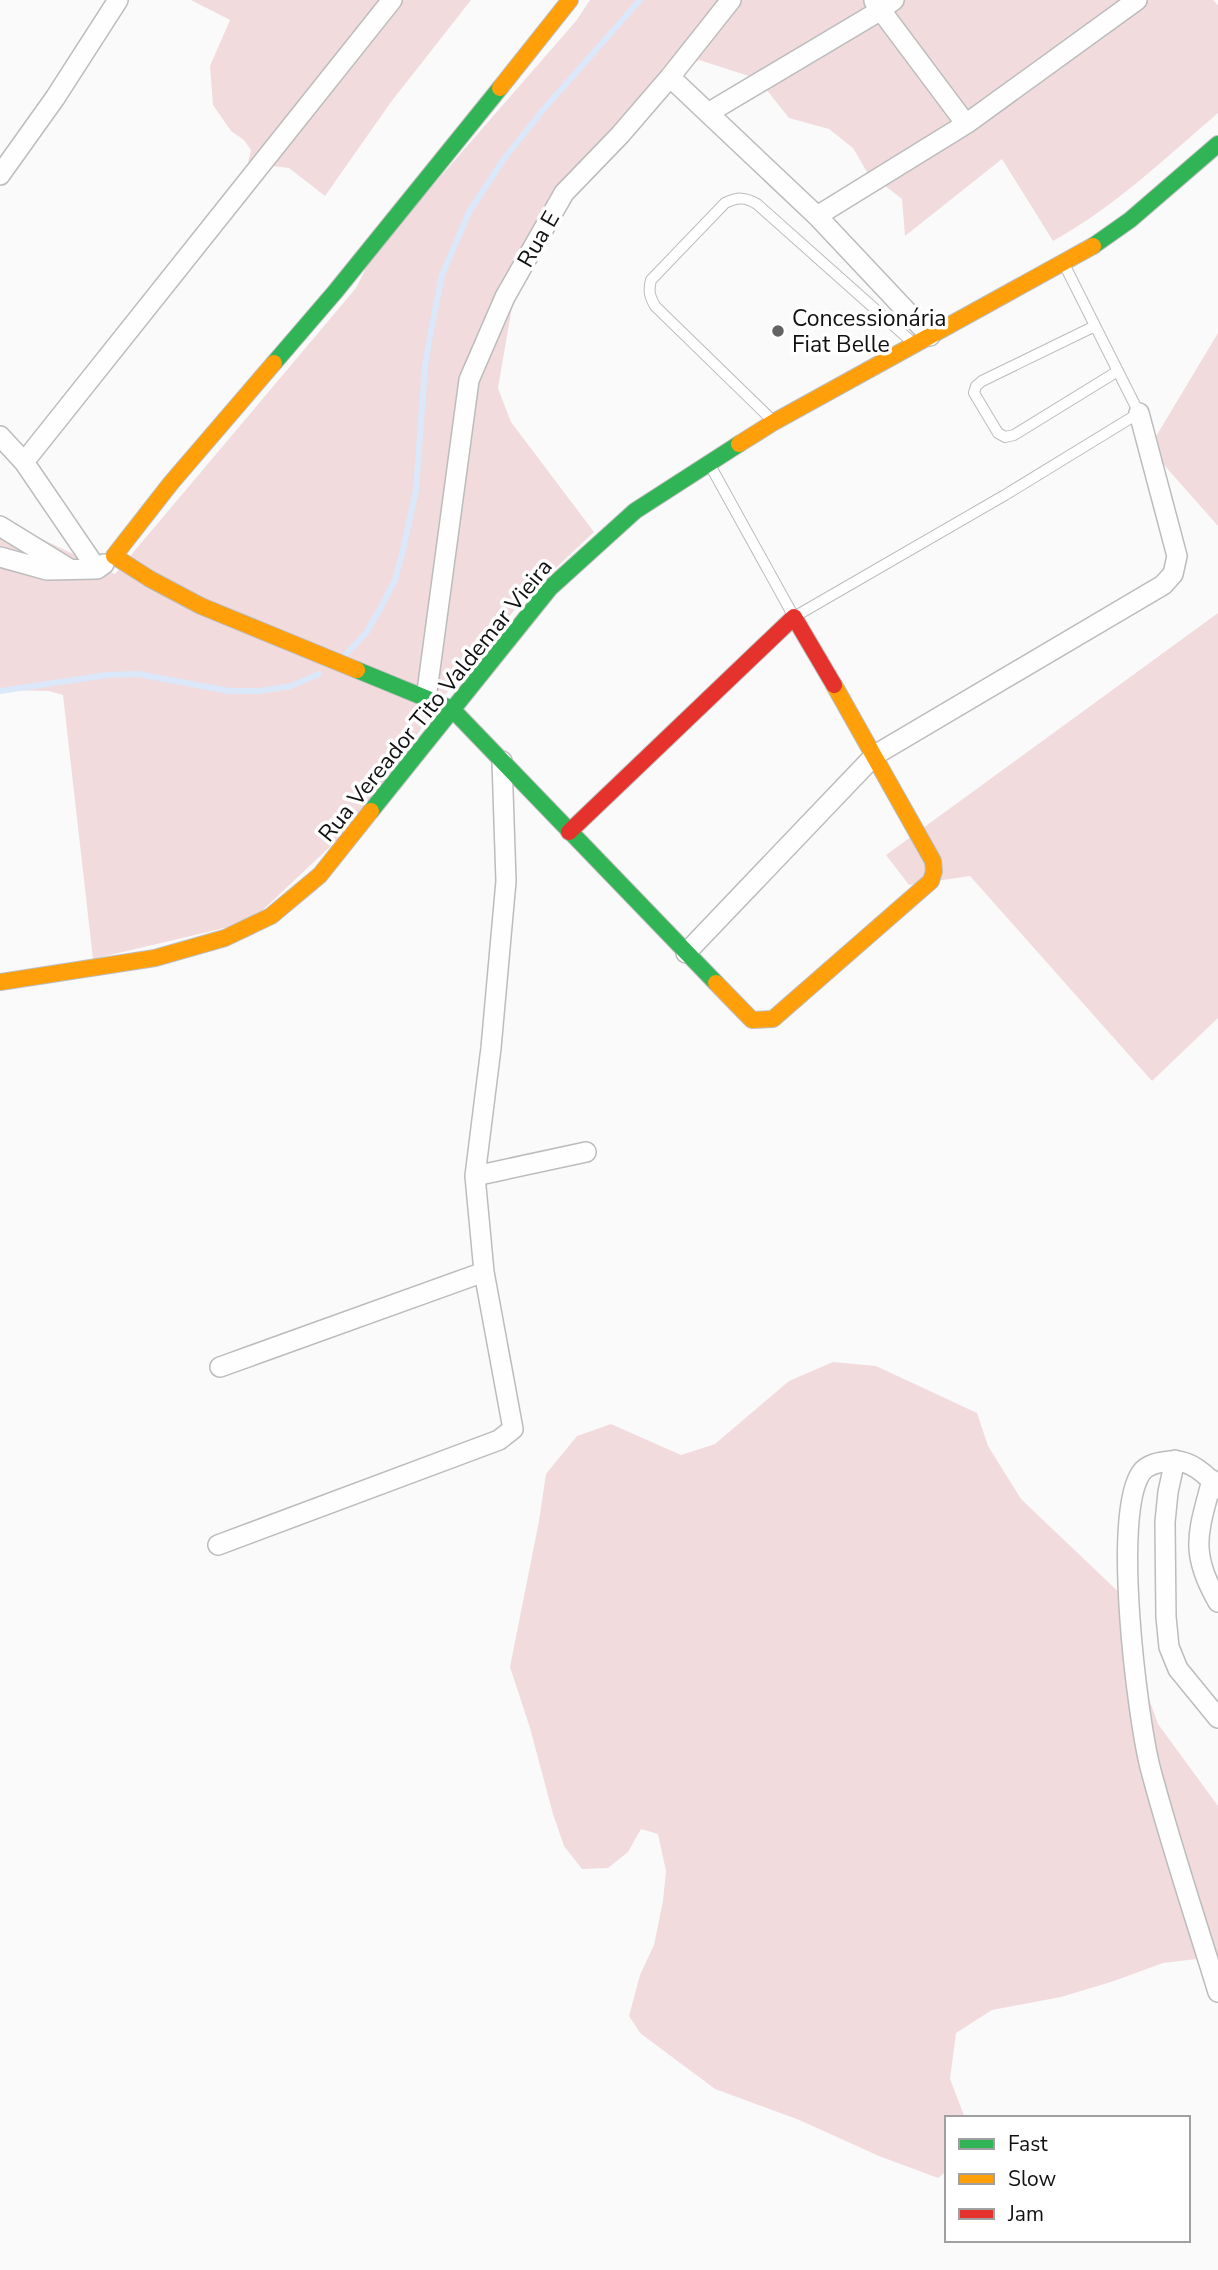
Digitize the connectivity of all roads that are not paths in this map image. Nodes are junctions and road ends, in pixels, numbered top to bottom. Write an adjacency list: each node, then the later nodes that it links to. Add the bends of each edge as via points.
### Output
1 (118, 0): 11 (street)
2 (392, 0): 20 (street)
3 (569, 0): 23 (street, via 428,179)
4 (732, 0): 7 (street, Rua E)
5 (1137, 0): 9 (street)
6 (883, 3): 8 (street); 9 (street)
7 (670, 77): 8 (street); 28 (street, Rua E, via 564,193 505,297 469,380)
8 (708, 113): 12 (street)
9 (967, 124): 12 (street)
10 (1218, 144): 13 (street, Rua Vereador Tito Valdemar Vieira, via 1130,220)
11 (0, 175)
12 (817, 216): 15 (street)
13 (1063, 263): 14 (lane); 15 (street, Rua Vereador Tito Valdemar Vieira)
14 (1095, 326): 16 (lane); 16 (lane, via 982,381 974,393 1005,437)
15 (922, 340): 18 (street, Rua Vereador Tito Valdemar Vieira); 18 (lane, via 757,204 741,198 725,203 651,280 650,298)
16 (1118, 372): 17 (lane)
17 (1139, 413): 27 (lane); 30 (street, via 1177,556 1173,574 1163,585)
18 (774, 422): 21 (street, Rua Vereador Tito Valdemar Vieira)
19 (0, 436): 20 (street)
20 (24, 462): 26 (street)
21 (709, 464): 27 (lane); 29 (street, Rua Vereador Tito Valdemar Vieira, via 635,511 550,588)
22 (0, 526): 25 (street)
23 (114, 556): 26 (street); 28 (street, via 201,606)
24 (0, 557): 25 (street, via 47,570)
25 (70, 569): 26 (street)
26 (97, 569)
27 (794, 617): 30 (street); 32 (street)
28 (426, 699): 29 (street)
29 (452, 709): 31 (street); 34 (street, Rua Vereador Tito Valdemar Vieira, via 320,875 271,916 225,938 155,958)
30 (875, 755): 33 (street); 33 (street, via 933,861 931,881 773,1019 752,1020)
31 (502, 761): 32 (street); 36 (street, via 506,881)
32 (569, 832): 33 (street)
33 (685, 953)
34 (0, 982)
35 (586, 1152): 36 (street)
36 (475, 1176): 37 (street)
37 (484, 1272): 38 (street); 41 (street, via 513,1429 499,1440)
38 (220, 1367)
39 (1175, 1461): 40 (street, via 1192,1465); 43 (street, via 1165,1522 1169,1647 1178,1669); 44 (street, via 1158,1462 1142,1471 1128,1519 1138,1703 1150,1766)
40 (1215, 1485): 42 (street, via 1198,1535 1198,1555 1205,1581)
41 (218, 1545)
42 (1218, 1602)
43 (1218, 1718)
44 (1218, 1992)

